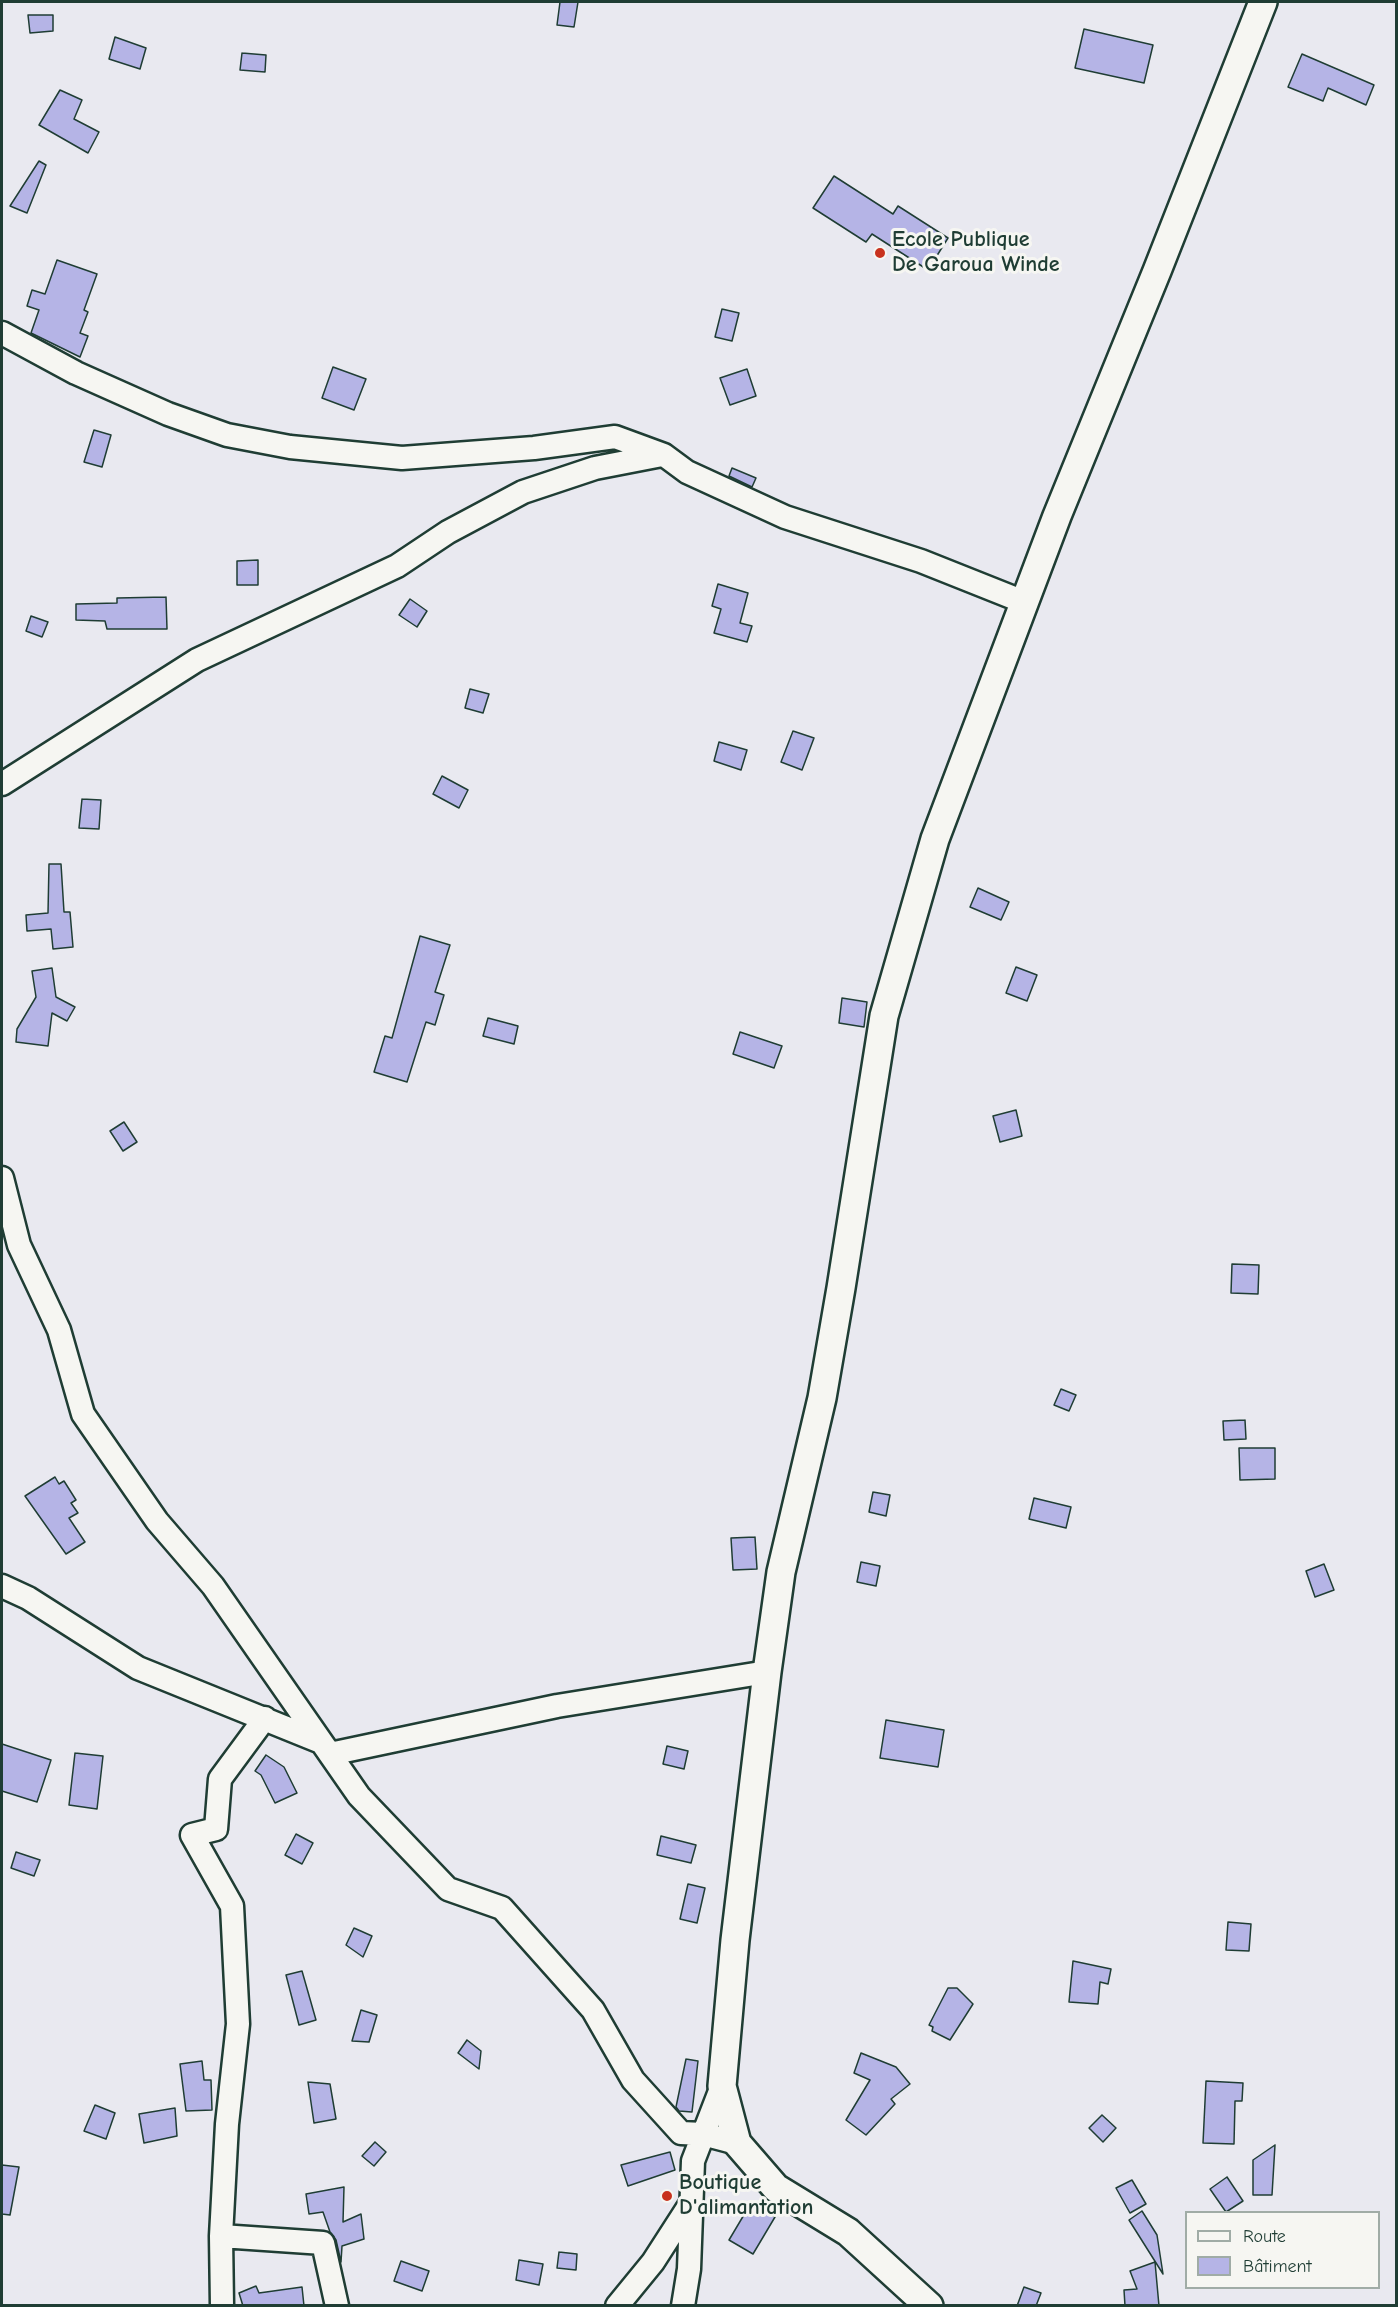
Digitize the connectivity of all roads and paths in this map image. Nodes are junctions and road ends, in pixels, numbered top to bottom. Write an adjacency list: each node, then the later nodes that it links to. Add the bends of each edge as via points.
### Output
1 (1263, 2): 4 (street)
2 (2, 333): 3 (street, via 76,373 168,414 226,435 290,447 402,458 615,437)
3 (664, 454): 4 (street, via 687,472 785,517 921,561); 5 (street, via 595,468 523,492 448,532 397,566 197,660)
4 (1024, 602): 8 (street, via 935,839 884,1016 822,1398 781,1572)
5 (2, 784)
6 (2, 1180): 10 (street, via 19,1245 59,1330 83,1414 157,1521 213,1586)
7 (2, 1586): 9 (street, via 28,1598 138,1668)
8 (766, 1672): 10 (street); 11 (street)
9 (265, 1718): 10 (street); 15 (street, via 220,1779 216,1829 192,1835 232,1906 237,2024)
10 (326, 1748): 12 (street, via 359,1796 448,1888 502,1908 594,2010 633,2080 681,2133)
11 (722, 2086): 12 (street); 13 (street)
12 (703, 2134): 13 (street); 14 (street, via 693,2161)
13 (737, 2142): 20 (street, via 776,2188 848,2232)
14 (691, 2202): 18 (street, via 653,2262); 19 (street, via 689,2269)
15 (220, 2236): 16 (street); 17 (street, via 323,2243)
16 (222, 2306)
17 (337, 2306)
18 (617, 2306)
19 (683, 2306)
20 (929, 2306)

